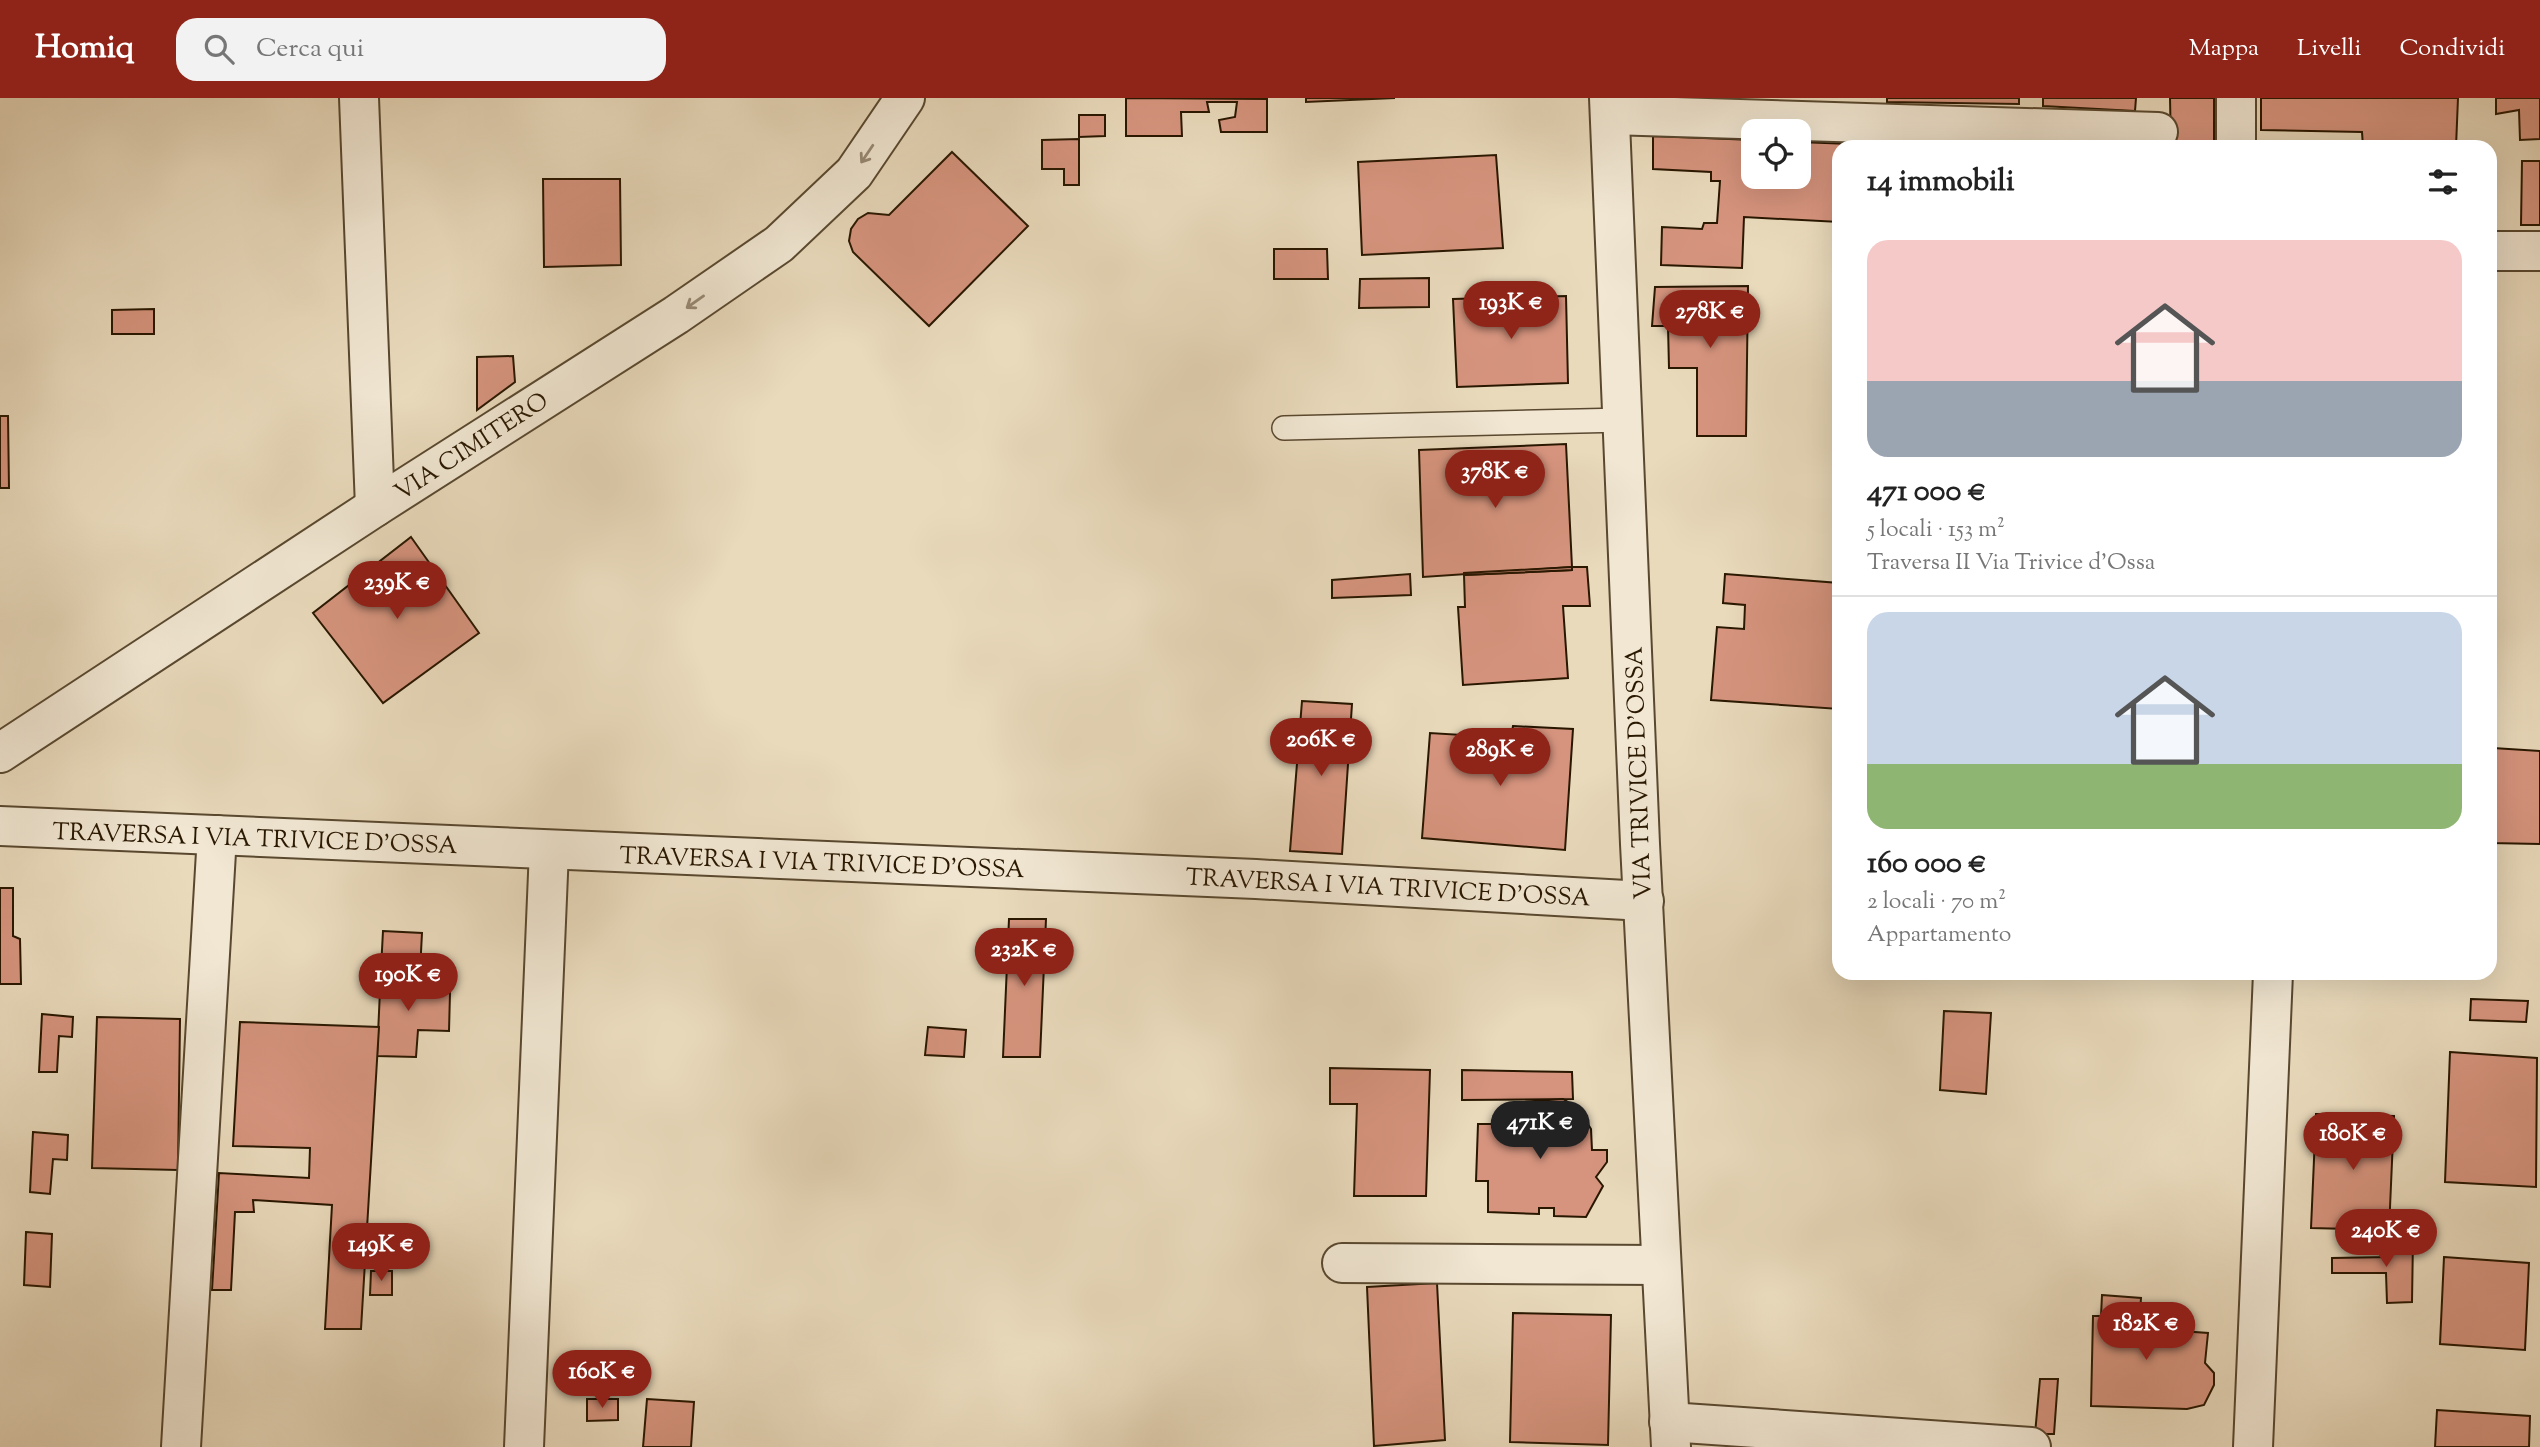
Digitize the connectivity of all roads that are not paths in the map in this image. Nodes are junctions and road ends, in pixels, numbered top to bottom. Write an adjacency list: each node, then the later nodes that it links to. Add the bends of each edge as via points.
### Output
1 (359, 98): 11 (street)
2 (905, 98): 11 (street, VIA CIMITERO, one-way to 11, via 854,173 779,244 676,316)
3 (2236, 98): 6 (street)
4 (1610, 107): 5 (street); 9 (street, VIA TRIVICE D'OSSA)
5 (2158, 126)
6 (2236, 140)
7 (2497, 251): 8 (street)
8 (2540, 251)
9 (1624, 420): 10 (lane); 16 (street, VIA TRIVICE D'OSSA)
10 (1284, 428)
11 (375, 507): 12 (street, VIA CIMITERO)
12 (0, 753)
13 (0, 826): 14 (street, TRAVERSA I VIA TRIVICE D'OSSA)
14 (217, 835): 15 (street, TRAVERSA I VIA TRIVICE D'OSSA); 21 (street)
15 (549, 850): 16 (street, TRAVERSA I VIA TRIVICE D'OSSA, via 1256,879); 22 (street)
16 (1644, 901): 19 (street, VIA TRIVICE D'OSSA)
17 (2273, 980): 24 (street)
18 (1342, 1262): 19 (street)
19 (1661, 1265): 20 (street, VIA TRIVICE D'OSSA)
20 (1670, 1435): 23 (street)
21 (181, 1447)
22 (524, 1447)
23 (2031, 1447)
24 (2253, 1447)

